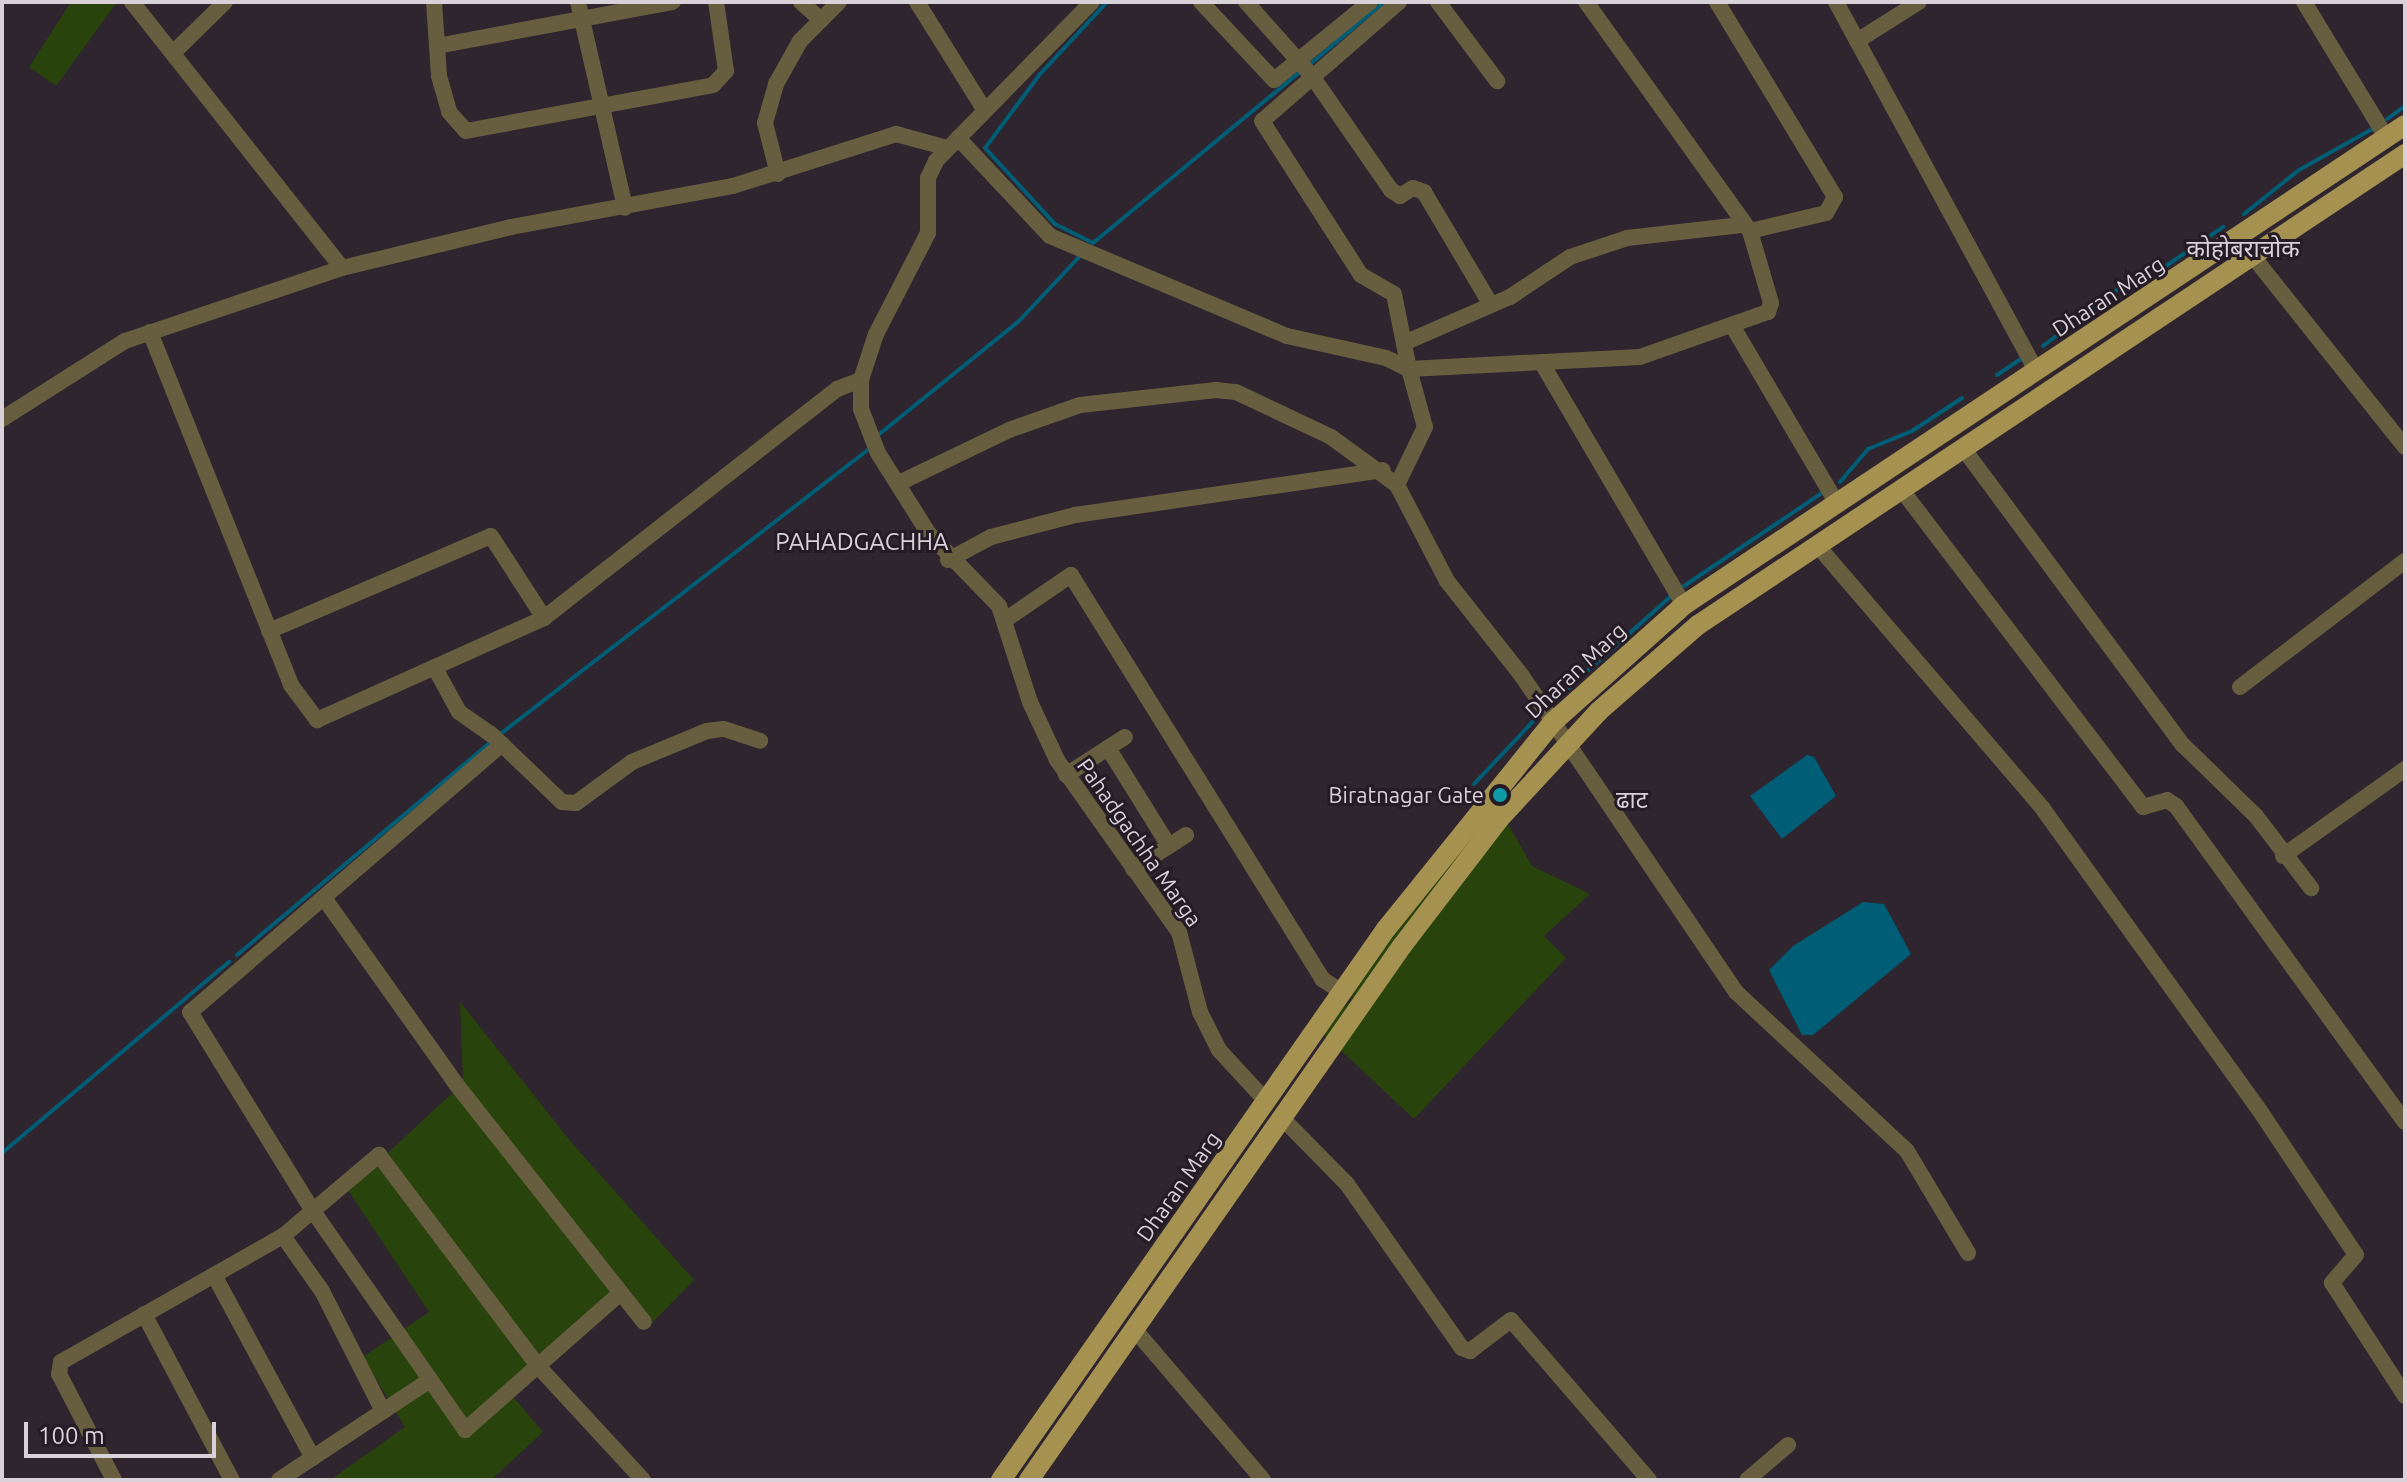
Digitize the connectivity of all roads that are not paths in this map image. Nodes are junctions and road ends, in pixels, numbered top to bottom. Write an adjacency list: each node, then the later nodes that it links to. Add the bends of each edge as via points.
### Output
1 (132, 2): 24 (street)
2 (225, 2): 24 (street)
3 (434, 2): 23 (street)
4 (673, 2): 20 (street)
5 (716, 2): 28 (street, via 726,71 719,82)
6 (801, 2): 21 (street)
7 (839, 2): 21 (street)
8 (917, 2): 29 (street)
9 (1092, 2): 29 (street)
10 (1201, 2): 25 (street, via 1271,78)
11 (1246, 2): 25 (street)
12 (1370, 2): 25 (street)
13 (1399, 2): 26 (street)
14 (1438, 2): 27 (street)
15 (1586, 2): 36 (street)
16 (1717, 2): 36 (street, via 1835,197 1826,213)
17 (1836, 2): 22 (street)
18 (1919, 2): 22 (street)
19 (2304, 2): 31 (street)
20 (580, 10): 23 (street); 28 (street)
21 (821, 20): 34 (street, via 790,56 767,112)
22 (1857, 41): 46 (street)
23 (437, 46): 28 (street, via 449,112 466,131)
24 (174, 52): 39 (street)
25 (1300, 62): 26 (street)
26 (1312, 76): 40 (street, via 1391,190 1400,196 1413,188 1424,192); 43 (street, via 1262,123 1361,275 1390,289)
27 (1497, 81)
28 (602, 111): 35 (street)
29 (985, 111): 32 (street)
30 (2405, 125): 31 (main road, Dharan Marg)
31 (2386, 137): 37 (main road, Dharan Marg)
32 (951, 143): 34 (street, via 896,134); 45 (street, via 1050,236 1287,336 1386,358); 47 (street, Pahadgachha Marga, via 928,178 928,233 892,298)
33 (2405, 154): 38 (main road)
34 (778, 174): 35 (street)
35 (625, 208): 39 (street, via 433,243)
36 (1746, 228): 40 (street, via 1627,238 1570,257); 41 (street, via 1771,303 1760,319)
37 (2239, 239): 38 (street); 46 (main road, Dharan Marg)
38 (2255, 259): 49 (street); 50 (main road)
39 (342, 268): 42 (street)
40 (1491, 305): 43 (street)
41 (1733, 327): 44 (street, via 1640,357); 55 (street)
42 (150, 332): 48 (street, via 55,381); 62 (street)
43 (1404, 343): 45 (street)
44 (1543, 365): 45 (street); 59 (street)
45 (1409, 369): 53 (street, via 1425,427)
46 (2037, 372): 55 (main road, Dharan Marg)
47 (861, 380): 52 (street, Pahadgachha Marga, via 867,430); 60 (street, via 837,389)
48 (2, 419)
49 (2405, 447)
50 (1963, 448): 54 (main road); 75 (street, via 2183,745 2256,816)
51 (1383, 470): 52 (street, via 1317,430 1236,392 1216,390 1080,405 1009,430); 53 (street); 57 (street, via 1075,515 991,537)
52 (899, 483): 57 (street, Pahadgachha Marga)
53 (1397, 485): 65 (street, via 1447,581)
54 (1901, 489): 56 (main road); 82 (street, via 2143,807 2167,800 2176,806)
55 (1836, 502): 59 (main road, Dharan Marg)
56 (1817, 545): 69 (main road, via 1698,625); 93 (street, via 2043,809 2262,1114 2356,1255 2332,1283)
57 (948, 560): 61 (street, Pahadgachha Marga)
58 (2405, 561): 64 (street)
59 (1684, 605): 65 (main road, Dharan Marg)
60 (544, 618): 62 (street, via 491,536); 63 (street)
61 (1005, 620): 72 (street, Pahadgachha Marga, via 1030,702); 79 (street, via 1071,575 1322,979)
62 (269, 631): 63 (street, via 291,685 317,720)
63 (436, 670): 67 (street, via 459,712)
64 (2240, 687)
65 (1552, 723): 69 (street); 79 (main road, Dharan Marg, via 1484,800)
66 (1125, 737): 70 (street)
67 (497, 739): 68 (street, via 568,804 632,762 707,731 736,731); 78 (street)
68 (760, 741)
69 (1566, 744): 81 (main road, via 1402,946); 85 (street, via 1736,992 1907,1151)
70 (1108, 748): 72 (street); 74 (street)
71 (2405, 769): 75 (street)
72 (1066, 775): 76 (street, Pahadgachha Marga)
73 (1186, 835): 74 (street)
74 (1169, 846): 76 (street)
75 (2283, 856): 77 (street)
76 (1133, 869): 80 (street, Pahadgachha Marga, via 1179,932 1200,1012 1219,1050)
77 (2311, 888)
78 (324, 898): 83 (street, via 190,1012); 87 (street, via 456,1084)
79 (1342, 992): 80 (main road, Dharan Marg)
80 (1267, 1102): 101 (main road, Dharan Marg)
81 (1283, 1119): 90 (main road); 104 (street, via 1347,1184 1462,1348 1470,1351 1511,1320)
82 (2405, 1122)
83 (313, 1211): 84 (street); 91 (street, via 379,1155); 92 (street)
84 (283, 1236): 86 (street); 94 (street, via 322,1291)
85 (1968, 1253)
86 (214, 1275): 88 (street); 96 (street)
87 (619, 1294): 89 (street); 91 (street)
88 (144, 1314): 97 (street, via 58,1367); 98 (street)
89 (644, 1322)
90 (1135, 1330): 102 (main road); 103 (street)
91 (537, 1365): 92 (street, via 465,1430); 100 (street)
92 (427, 1382): 94 (street)
93 (2405, 1396)
94 (383, 1411): 96 (street)
95 (1788, 1445): 105 (street)
96 (313, 1458): 99 (street)
97 (114, 1480)
98 (232, 1480)
99 (279, 1480)
100 (643, 1480)
101 (1001, 1480)
102 (1029, 1480)
103 (1263, 1480)
104 (1649, 1480)
105 (1747, 1480)

